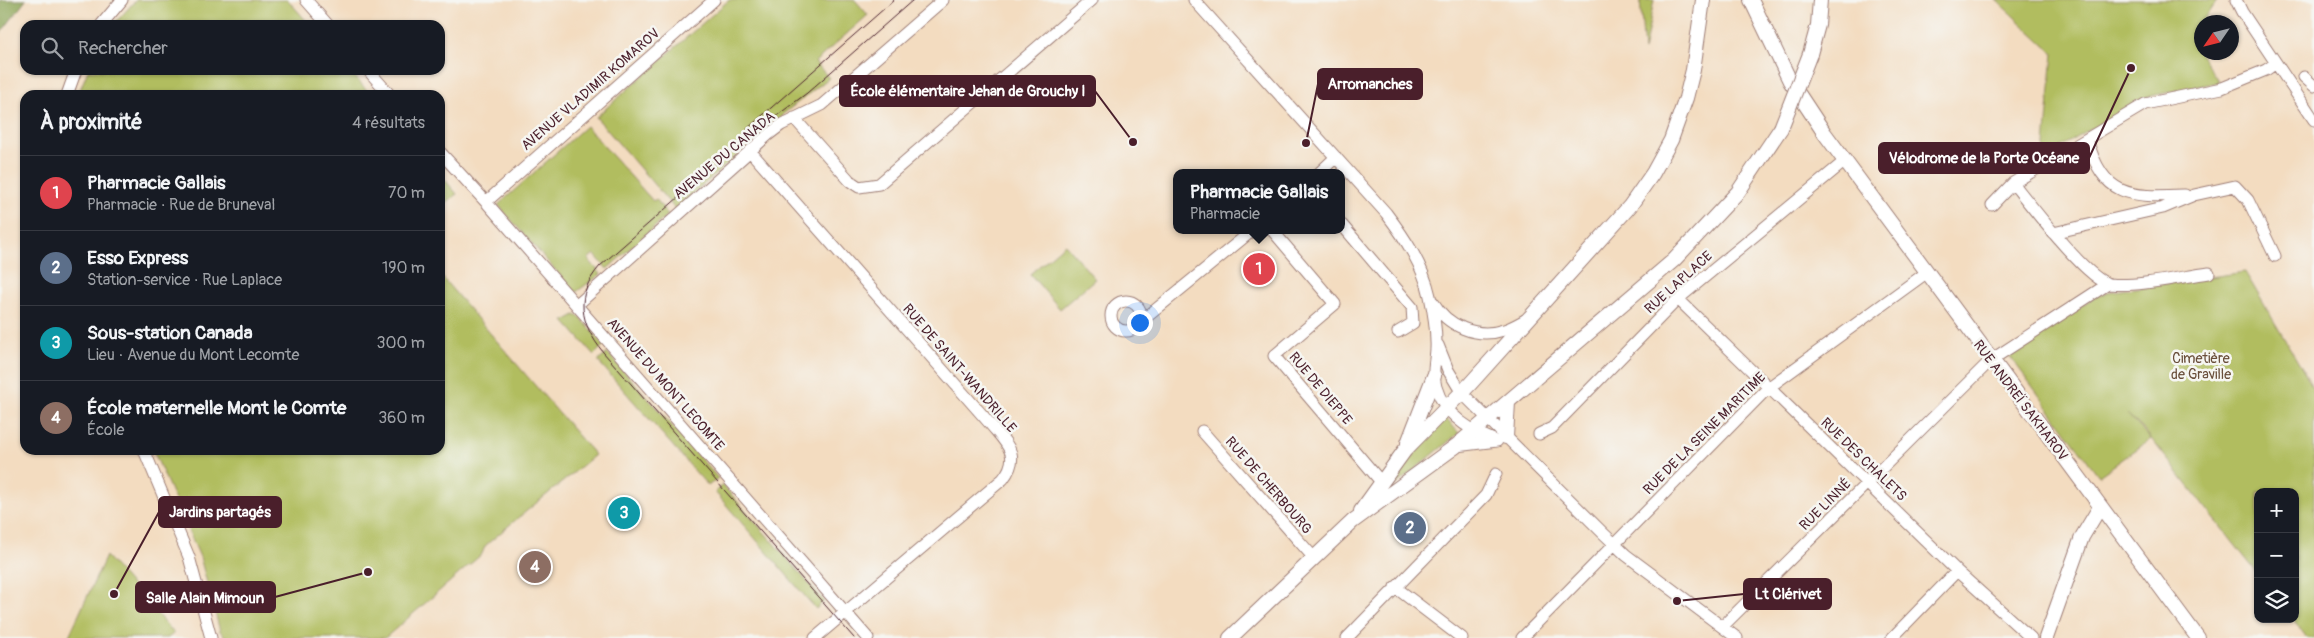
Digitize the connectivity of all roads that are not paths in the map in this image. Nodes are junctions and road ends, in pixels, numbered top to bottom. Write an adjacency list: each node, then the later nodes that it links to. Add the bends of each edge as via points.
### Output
1 (122, 0): 11 (street)
2 (306, 0): 12 (street)
3 (714, 0): 30 (street, AVENUE VLADIMIR KOMAROV)
4 (943, 0): 20 (street, AVENUE DU CANADA, via 822,105)
5 (1092, 0): 20 (street, via 879,184 859,187 850,181)
6 (1194, 0): 25 (street)
7 (1703, 0): 43 (street, via 1693,70 1671,140 1630,206)
8 (1751, 0): 26 (street, RUE ANDREÏ SAKHAROV, via 1790,81)
9 (1820, 0): 51 (street, bridge, via 1818,25 1810,54 1781,128 1738,192 1680,253)
10 (2236, 0): 13 (street)
11 (105, 20)
12 (324, 20)
13 (2276, 63): 21 (street); 22 (street, via 2222,88 2145,104)
14 (74, 75): 18 (street)
15 (372, 75): 19 (street)
16 (2304, 77): 17 (street)
17 (2314, 86)
18 (69, 90)
19 (386, 90)
20 (794, 118): 23 (street, AVENUE DU CANADA, via 781,124)
21 (2314, 120)
22 (2087, 139): 28 (street); 29 (street, via 2099,171 2119,189 2146,197)
23 (750, 151): 42 (street, AVENUE DU CANADA); 70 (street, RUE DE SAINT-WANDRILLE, via 1011,450 1010,469 1003,479)
24 (445, 157): 30 (street, AVENUE DU MONT LECOMTE)
25 (1336, 157): 27 (street); 40 (street, via 1403,236 1420,268)
26 (1845, 161): 37 (street, RUE ANDREÏ SAKHAROV); 41 (street, RUE LAPLACE)
27 (1323, 169)
28 (2013, 183): 31 (street); 33 (street)
29 (2194, 194): 33 (street, via 2163,208); 36 (street, via 2235,186)
30 (486, 202): 42 (street, AVENUE DU MONT LECOMTE)
31 (1992, 205)
32 (1345, 229): 45 (street, via 1412,307 1413,323)
33 (2053, 233): 39 (street, via 2094,275)
34 (1248, 234): 44 (street)
35 (1275, 234): 62 (street, RUE DE DIEPPE, via 1335,304 1274,356)
36 (2275, 256)
37 (1926, 273): 47 (street, RUE ANDREÏ SAKHAROV); 49 (street, RUE DE LA SEINE MARITIME)
38 (2209, 273): 39 (street)
39 (2108, 284): 47 (street, RUE LINNÉ)
40 (1430, 298): 43 (street, via 1440,314 1458,327 1477,332 1504,330); 46 (street)
41 (1678, 299): 49 (street, RUE DES CHALETS); 56 (street, RUE LAPLACE, via 1552,428)
42 (577, 305): 70 (street, AVENUE DU MONT LECOMTE)
43 (1529, 319): 50 (street)
44 (1138, 324)
45 (1398, 332)
46 (1437, 342): 48 (street); 50 (street)
47 (1991, 360): 63 (street, RUE LINNÉ); 64 (street, RUE ANDREÏ SAKHAROV)
48 (1434, 376): 52 (street); 59 (street)
49 (1768, 388): 63 (street, RUE DES CHALETS); 66 (street, RUE DE LA SEINE MARITIME)
50 (1462, 393): 52 (street); 53 (street)
51 (1508, 402): 53 (street); 57 (street)
52 (1448, 408): 55 (street); 59 (street)
53 (1489, 418): 55 (street); 57 (street)
54 (1202, 431): 67 (street, RUE DE CHERBOURG)
55 (1473, 432): 57 (street); 58 (street)
56 (1539, 434)
57 (1505, 440): 58 (street); 66 (street)
58 (1456, 446): 65 (street)
59 (1405, 450): 62 (street)
60 (146, 455): 73 (street, via 189,557)
61 (1496, 474): 69 (street, via 1486,495)
62 (1382, 482): 65 (street)
63 (1866, 484): 68 (street, RUE DES CHALETS); 71 (street, RUE LINNÉ)
64 (2100, 507): 82 (street, via 2082,537); 83 (street, RUE ANDREÏ SAKHAROV)
65 (1353, 521): 67 (street)
66 (1614, 544): 71 (street); 72 (street, RUE DE LA SEINE MARITIME)
67 (1314, 558): 76 (street)
68 (1957, 571): 80 (street); 81 (street, RUE DES CHALETS)
69 (1395, 587): 77 (street); 78 (street)
70 (846, 612): 74 (street, RUE DE SAINT-WANDRILLE); 75 (street, AVENUE DU MONT LECOMTE)
71 (1722, 627): 79 (street)
72 (1524, 637)
73 (212, 638)
74 (815, 638)
75 (868, 638)
76 (1230, 638)
77 (1347, 638)
78 (1462, 638)
79 (1737, 638)
80 (1892, 638)
81 (2031, 638)
82 (2046, 638)
83 (2198, 638)

